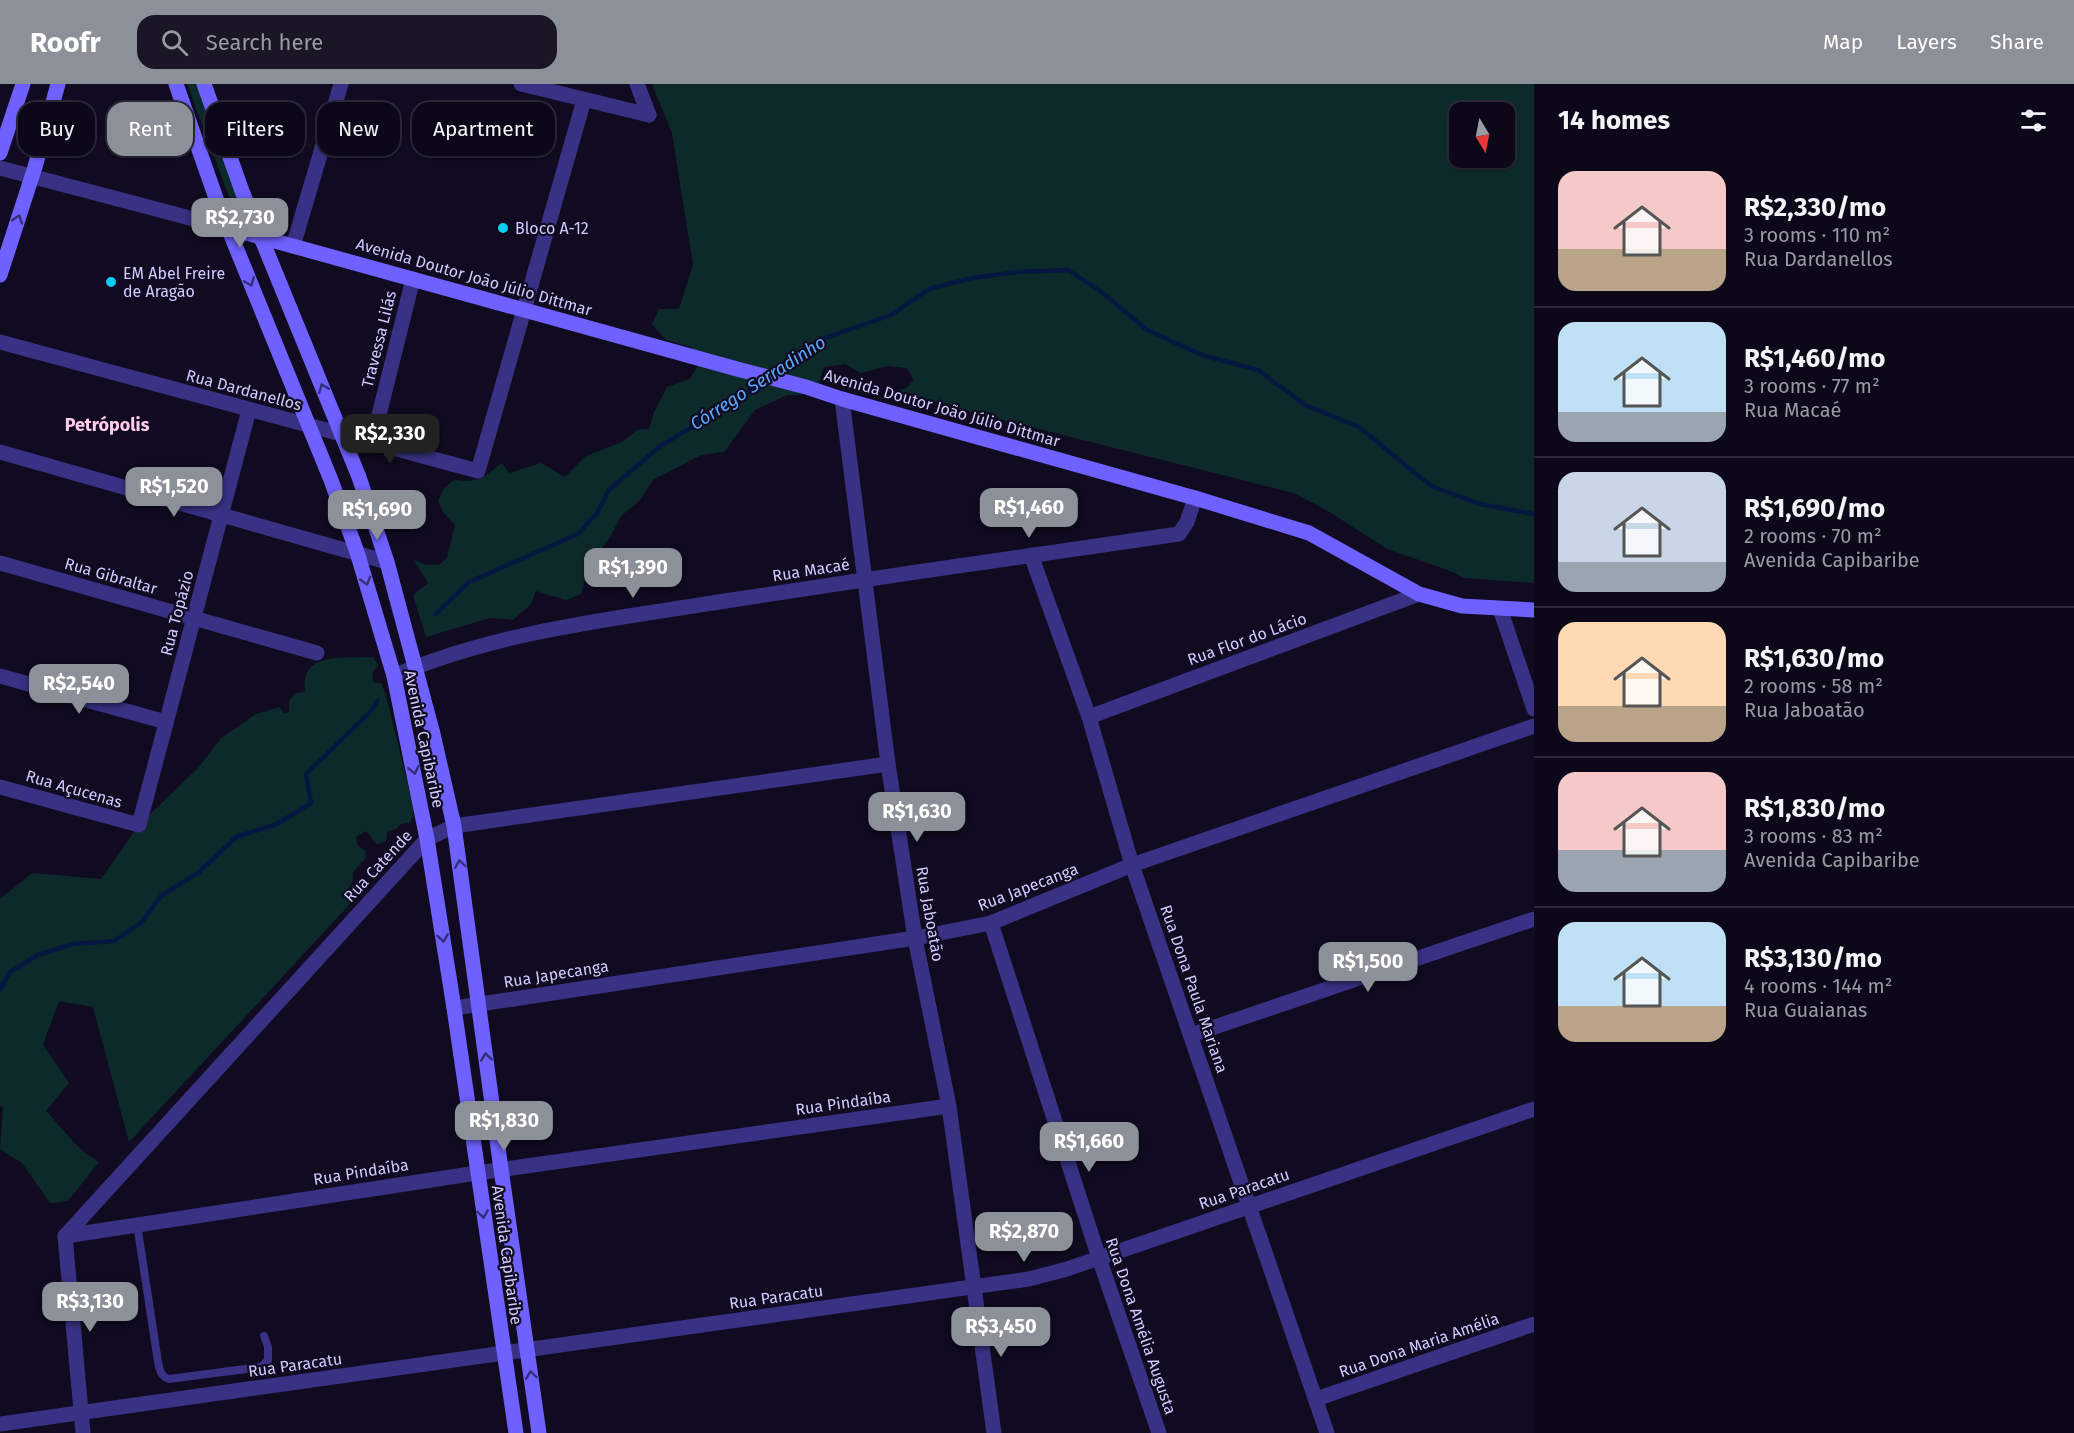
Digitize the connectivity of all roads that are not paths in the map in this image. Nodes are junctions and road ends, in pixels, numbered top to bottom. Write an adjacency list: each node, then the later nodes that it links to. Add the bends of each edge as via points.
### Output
1 (23, 84): 9 (main road)
2 (58, 84): 11 (main road)
3 (176, 84): 12 (main road, Avenida Capibaribe)
4 (204, 84): 13 (main road, Avenida Capibaribe)
5 (341, 84): 14 (street)
6 (520, 84): 8 (street)
7 (637, 84): 8 (street, via 649,115)
8 (584, 100): 17 (street)
9 (0, 153)
10 (0, 168): 11 (street)
11 (31, 177): 12 (street); 15 (main road, one-way to 11)
12 (228, 228): 13 (main road, Avenida Doutor João Júlio Dittmar); 21 (main road, Avenida Capibaribe, one-way to 21)
13 (261, 238): 14 (main road, Avenida Doutor João Júlio Dittmar); 22 (main road, Avenida Capibaribe, one-way to 13)
14 (293, 246): 16 (main road, Avenida Doutor João Júlio Dittmar)
15 (0, 275)
16 (413, 279): 17 (main road, Avenida Doutor João Júlio Dittmar); 23 (street, Travessa Lilás)
17 (524, 310): 19 (main road, Avenida Doutor João Júlio Dittmar); 23 (street, Rua Dardanellos, via 478,471)
18 (0, 342): 20 (street, Rua Dardanellos)
19 (842, 399): 25 (main road, Avenida Doutor João Júlio Dittmar); 31 (street, Rua Jaboatão)
20 (249, 410): 21 (street, Rua Dardanellos); 26 (street, Rua Topázio)
21 (309, 426): 22 (street, Rua Dardanellos); 27 (main road, Avenida Capibaribe)
22 (342, 435): 23 (street, Rua Dardanellos); 29 (main road, Avenida Capibaribe)
23 (372, 443)
24 (0, 452): 26 (street)
25 (1195, 498): 28 (street, Rua Macaé, via 1179,534); 32 (main road, Avenida Doutor João Júlio Dittmar, via 1309,533)
26 (222, 514): 27 (street); 35 (street, Rua Topázio)
27 (357, 552): 29 (street); 39 (main road, Avenida Capibaribe, one-way to 39)
28 (1031, 555): 31 (street, Rua Macaé); 41 (street, Rua Dona Paula Mariana)
29 (387, 562): 37 (main road, Avenida Capibaribe)
30 (0, 563): 35 (street, Rua Gibraltar)
31 (864, 579): 37 (street, Rua Macaé, via 545,630); 44 (street, Rua Jaboatão)
32 (1419, 594): 33 (main road, Avenida Doutor João Júlio Dittmar, via 1462,606); 41 (street, Rua Flor do Lácio)
33 (1500, 609): 34 (main road, Avenida Doutor João Júlio Dittmar); 40 (street)
34 (1534, 610)
35 (194, 618): 36 (street, Rua Gibraltar); 42 (street, Rua Topázio)
36 (317, 653)
37 (414, 667): 39 (street, Rua Macaé); 47 (main road, Avenida Capibaribe)
38 (0, 676): 42 (street)
39 (394, 676): 48 (main road, Avenida Capibaribe, one-way to 48)
40 (1534, 709)
41 (1089, 717): 49 (street, Rua Dona Paula Mariana)
42 (166, 722): 46 (street, Rua Topázio)
43 (1534, 726): 49 (street, Rua Japecanga)
44 (888, 764): 47 (street, Rua Catende); 52 (street, Rua Jaboatão)
45 (0, 787): 46 (street, Rua Açucenas)
46 (139, 825)
47 (454, 826): 48 (street, Rua Catende); 53 (main road, Avenida Capibaribe, one-way to 47)
48 (427, 839): 54 (main road, Avenida Capibaribe, one-way to 54); 62 (street, Rua Catende)
49 (1132, 865): 51 (street, Rua Japecanga); 55 (street, Rua Dona Paula Mariana)
50 (1534, 919): 55 (street)
51 (991, 923): 52 (street, Rua Japecanga); 63 (street, Rua Dona Amélia Augusta)
52 (915, 938): 53 (street, Rua Japecanga); 56 (street, Rua Jaboatão)
53 (479, 1004): 54 (street, Rua Japecanga); 58 (main road, Avenida Capibaribe, one-way to 53)
54 (454, 1008): 59 (main road, Avenida Capibaribe)
55 (1191, 1035): 60 (street, Rua Dona Paula Mariana)
56 (949, 1106): 58 (street, Rua Pindaíba); 64 (street, Rua Jaboatão)
57 (1534, 1109): 60 (street, Rua Paracatu)
58 (501, 1169): 59 (street, Rua Pindaíba); 67 (main road, Avenida Capibaribe)
59 (477, 1173): 61 (street, Rua Pindaíba); 68 (main road, Avenida Capibaribe, one-way to 68)
60 (1250, 1206): 63 (street, Rua Paracatu); 69 (street, Rua Dona Paula Mariana)
61 (137, 1224): 62 (street, Rua Pindaíba); 66 (lane, via 158,1362 164,1377 261,1367 268,1360)
62 (65, 1236): 70 (street)
63 (1099, 1258): 64 (street, Rua Paracatu, via 1029,1279); 76 (street, Rua Dona Amélia Augusta)
64 (974, 1288): 67 (street, Rua Paracatu); 75 (street, Rua Jaboatão)
65 (1534, 1324): 69 (street, Rua Dona Maria Amélia)
66 (264, 1336)
67 (527, 1350): 68 (street, Rua Paracatu); 74 (main road, Avenida Capibaribe, one-way to 67)
68 (504, 1354): 70 (street, Rua Paracatu); 73 (main road, Avenida Capibaribe)
69 (1316, 1399): 77 (street, Rua Dona Paula Mariana)
70 (80, 1413): 71 (street, Rua Paracatu); 72 (street)
71 (0, 1424)
72 (83, 1433)
73 (516, 1433)
74 (539, 1433)
75 (994, 1433)
76 (1159, 1433)
77 (1327, 1433)

